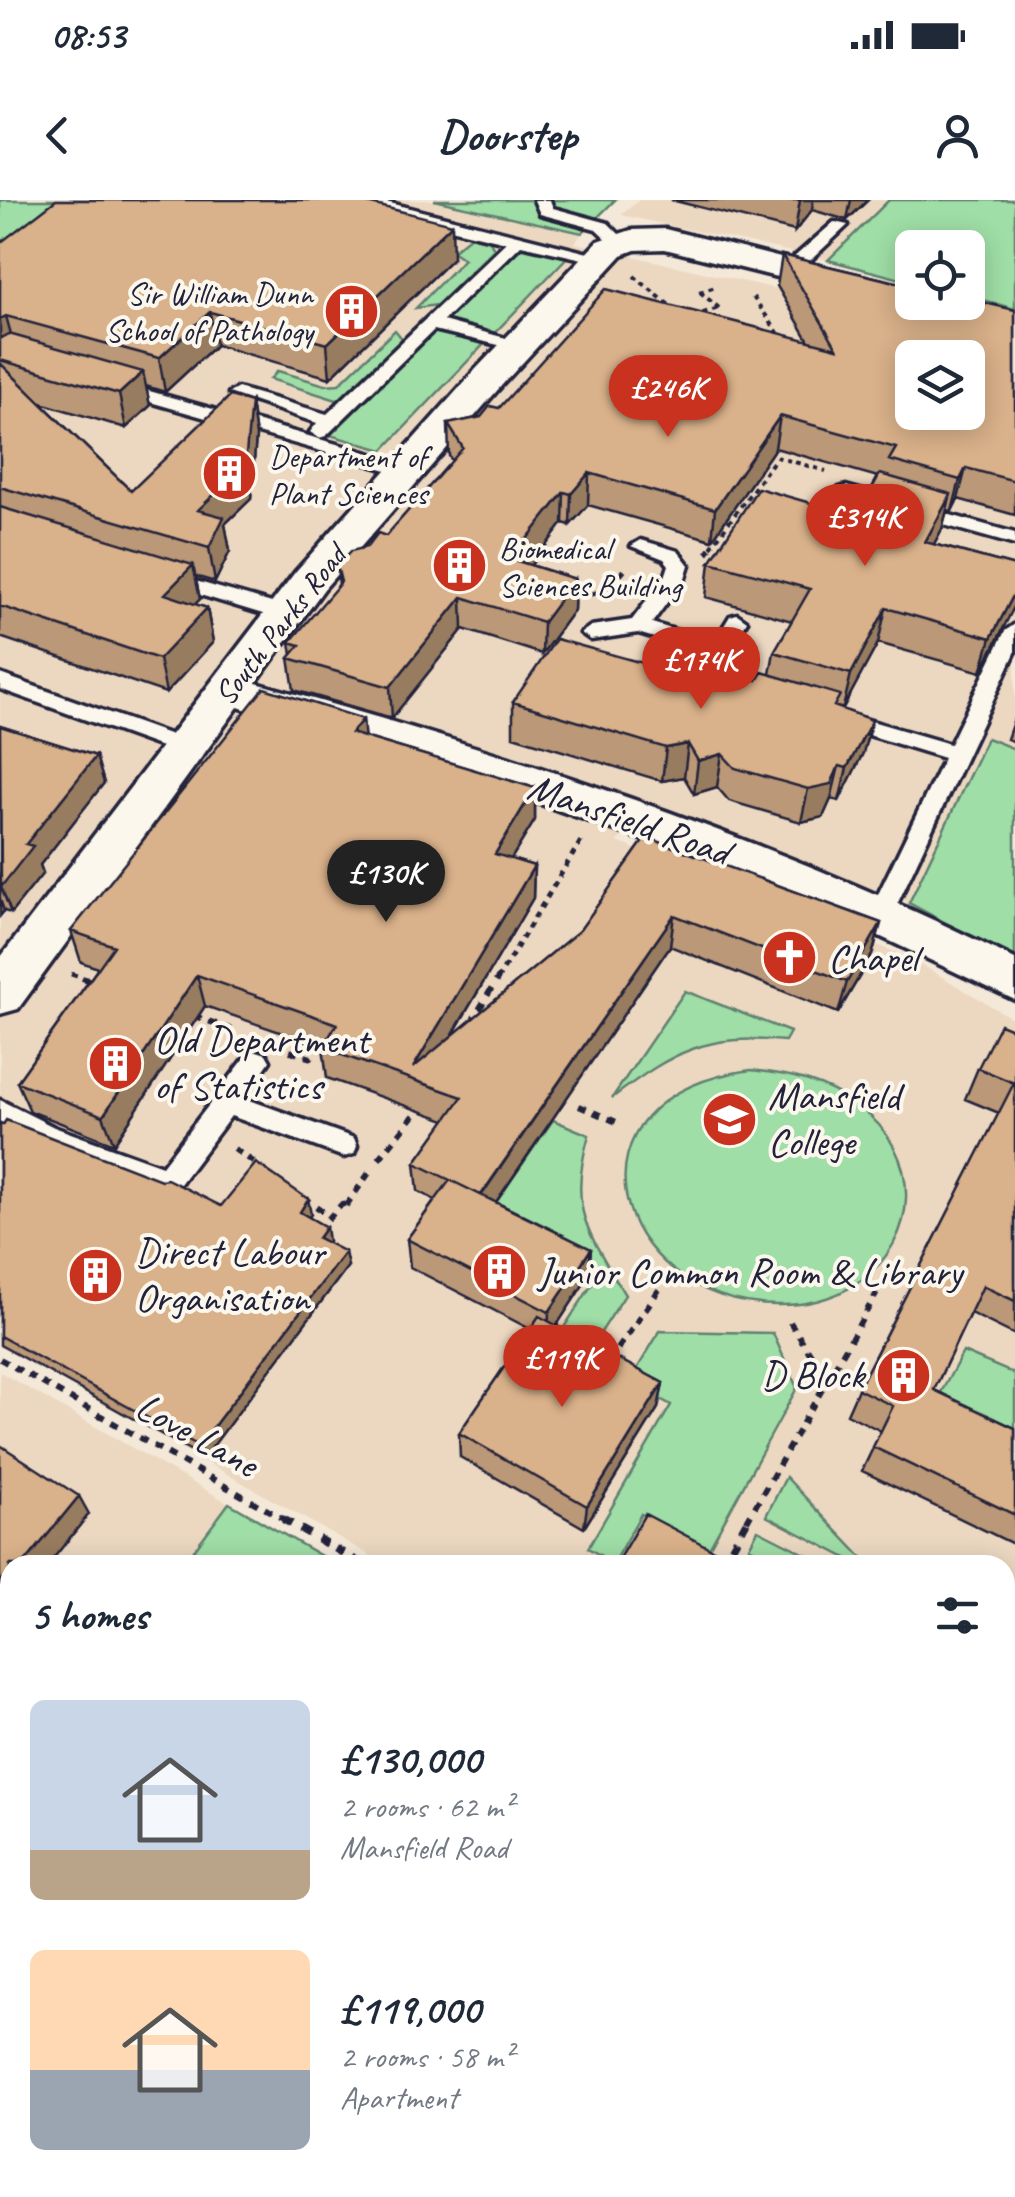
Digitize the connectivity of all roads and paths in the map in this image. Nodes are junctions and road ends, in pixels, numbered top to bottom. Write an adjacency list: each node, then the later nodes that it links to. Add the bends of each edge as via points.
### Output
1 (370, 200): 4 (lane, via 374,207)
2 (542, 200): 5 (lane, via 546,212 602,226)
3 (840, 225): 6 (lane)
4 (519, 238): 5 (lane); 10 (lane)
5 (621, 254): 6 (street, via 664,239); 7 (path, via 686,318 720,308); 12 (street, South Parks Road)
6 (790, 270): 8 (street)
7 (699, 292)
8 (895, 297)
9 (767, 313): 11 (path, via 783,336)
10 (434, 324): 12 (lane); 15 (lane)
11 (770, 341)
12 (518, 347): 18 (street, South Parks Road)
13 (102, 382): 18 (lane)
14 (238, 394): 15 (lane)
15 (330, 421): 18 (lane, via 319,432)
16 (757, 452): 17 (path)
17 (776, 457): 19 (path); 23 (path)
18 (412, 464): 26 (street, South Parks Road)
19 (834, 474)
20 (819, 533): 21 (lane, via 846,492)
21 (1015, 539)
22 (641, 546): 25 (path, via 614,586 581,598); 28 (lane, via 679,564)
23 (707, 554)
24 (143, 572): 26 (lane)
25 (562, 593)
26 (286, 614): 34 (street, South Parks Road)
27 (737, 621): 31 (lane)
28 (639, 626): 30 (lane); 31 (lane)
29 (1015, 631): 37 (lane)
30 (591, 633)
31 (720, 651): 33 (lane, via 704,678)
32 (0, 681): 36 (lane)
33 (740, 689)
34 (230, 690): 36 (street, South Parks Road); 38 (street, Mansfield Road)
35 (812, 711): 37 (lane)
36 (186, 748): 40 (street, South Parks Road)
37 (957, 754): 39 (lane)
38 (602, 806): 39 (street, Mansfield Road); 45 (path)
39 (881, 912): 41 (street, Mansfield Road)
40 (28, 958): 42 (path); 43 (street, South Parks Road)
41 (1015, 981)
42 (98, 983)
43 (0, 995)
44 (188, 1014): 47 (path)
45 (470, 1026)
46 (330, 1037): 47 (path, via 311,1058)
47 (259, 1051): 49 (lane)
48 (428, 1094): 52 (path)
49 (226, 1103): 54 (lane); 55 (lane)
50 (579, 1106): 53 (path)
51 (0, 1111): 54 (lane, via 166,1180)
52 (404, 1123)
53 (618, 1124)
54 (206, 1129): 56 (path)
55 (344, 1146)
56 (266, 1171)
57 (298, 1194): 59 (path)
58 (342, 1204): 59 (path)
59 (331, 1217): 60 (path)
60 (315, 1234)
61 (663, 1284): 65 (path)
62 (878, 1293): 66 (path)
63 (790, 1322): 66 (path)
64 (0, 1359): 67 (path, Love Lane)
65 (609, 1363)
66 (827, 1380): 68 (path)
67 (346, 1555)
68 (728, 1555)

